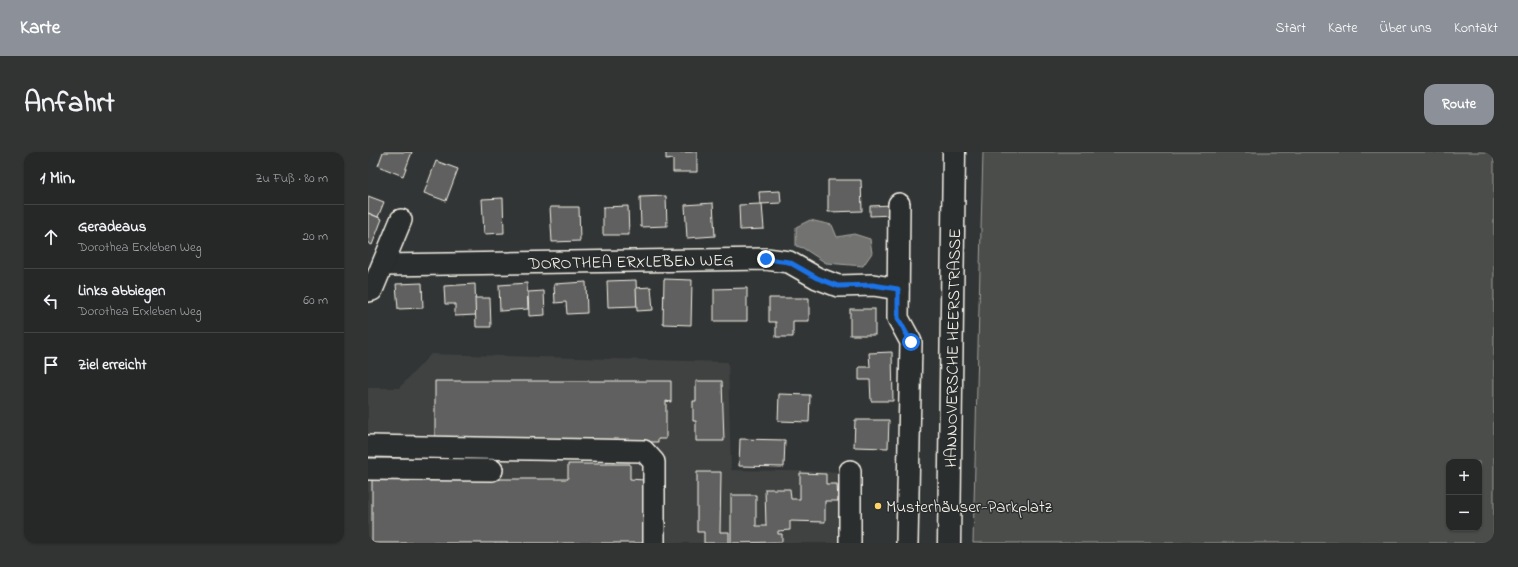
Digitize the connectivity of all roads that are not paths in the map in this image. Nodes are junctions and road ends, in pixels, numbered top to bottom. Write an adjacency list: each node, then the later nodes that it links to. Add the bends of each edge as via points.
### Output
1 (954, 152): 14 (main road, HANNOVERSCHE HEERSTRASSE)
2 (899, 204): 5 (street)
3 (401, 220): 4 (street)
4 (383, 265): 5 (street, DOROTHEA ERXLEBEN WEG, via 766,259 789,262 817,278 838,286 873,285); 6 (street, via 372,290)
5 (898, 289): 13 (street, via 898,318 911,342)
6 (368, 291)
7 (368, 446): 11 (street, via 644,451 654,462)
8 (368, 469): 9 (street)
9 (492, 470)
10 (850, 471): 12 (street)
11 (654, 543)
12 (850, 543)
13 (907, 543)
14 (949, 543)

